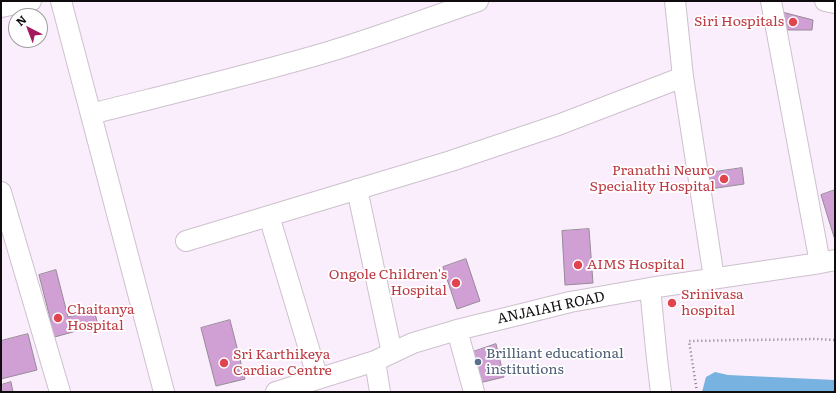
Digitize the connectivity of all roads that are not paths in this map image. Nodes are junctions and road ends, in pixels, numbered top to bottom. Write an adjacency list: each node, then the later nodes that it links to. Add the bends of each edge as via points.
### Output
1 (31, 1): 8 (street)
2 (61, 1): 10 (street)
3 (478, 1): 10 (street, via 329,52)
4 (675, 1): 9 (street)
5 (771, 1): 15 (street)
6 (825, 1): 7 (street)
7 (835, 3)
8 (1, 7)
9 (683, 77): 11 (street, via 558,125); 16 (street)
10 (91, 114): 22 (street)
11 (357, 189): 13 (street); 19 (street)
12 (1, 192): 21 (street)
13 (269, 216): 14 (street); 20 (street)
14 (186, 241)
15 (828, 261): 16 (street, ANJAIAH ROAD)
16 (714, 278): 17 (street, ANJAIAH ROAD)
17 (650, 288): 18 (street, ANJAIAH ROAD, via 570,302); 26 (street)
18 (457, 330): 19 (street, ANJAIAH ROAD, via 413,343); 25 (street)
19 (384, 357): 20 (street, ANJAIAH ROAD); 24 (street)
20 (318, 379): 23 (street, ANJAIAH ROAD)
21 (60, 392)
22 (164, 392)
23 (276, 392)
24 (380, 392)
25 (474, 392)
26 (661, 392)

